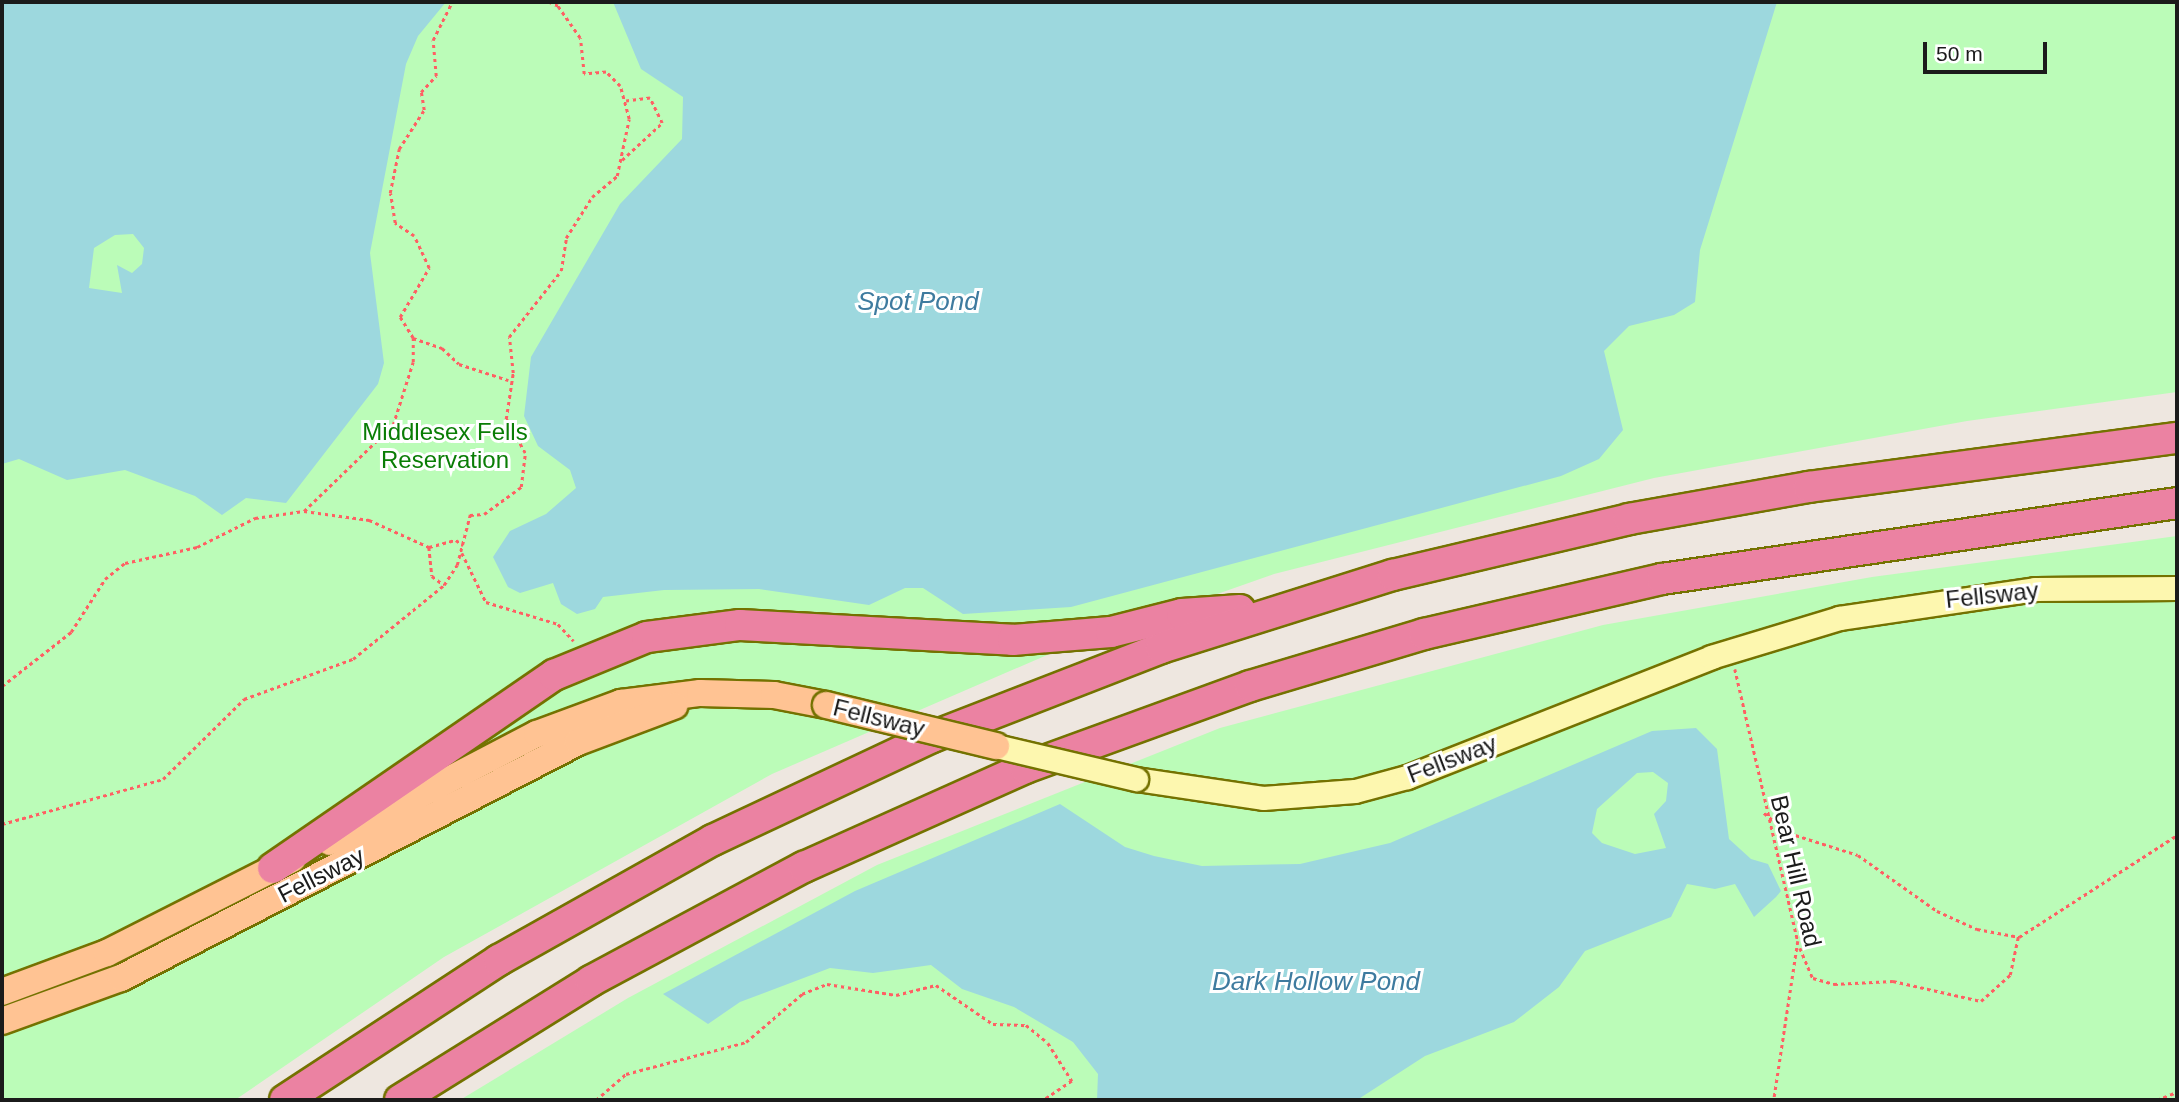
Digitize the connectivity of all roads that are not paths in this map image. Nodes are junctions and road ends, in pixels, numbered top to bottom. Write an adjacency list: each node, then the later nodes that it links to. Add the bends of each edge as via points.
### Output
1 (2177, 438): 4 (highway, via 1688,508 1475,554)
2 (2177, 503): 11 (highway, via 1662,579 1424,634 1250,686 1025,768 793,873 591,981)
3 (2177, 588): 6 (main road, Fellsway, bridge, via 2035,589 1839,618 1731,650 1407,777 1354,791 1263,798 1136,779)
4 (1282, 608): 7 (highway, via 1182,614 1111,632 1013,640 710,626 647,637 584,660); 10 (highway, via 1047,689 766,813 509,953)
5 (717, 694): 6 (main road, Fellsway, bridge, via 774,695); 7 (main road, Fellsway, via 659,695 568,720); 9 (main road, Fellsway, via 578,742 148,965)
6 (996, 746)
7 (273, 868): 8 (main road, Fellsway, via 107,953)
8 (2, 992)
9 (2, 1021)
10 (285, 1100)
11 (400, 1100)

